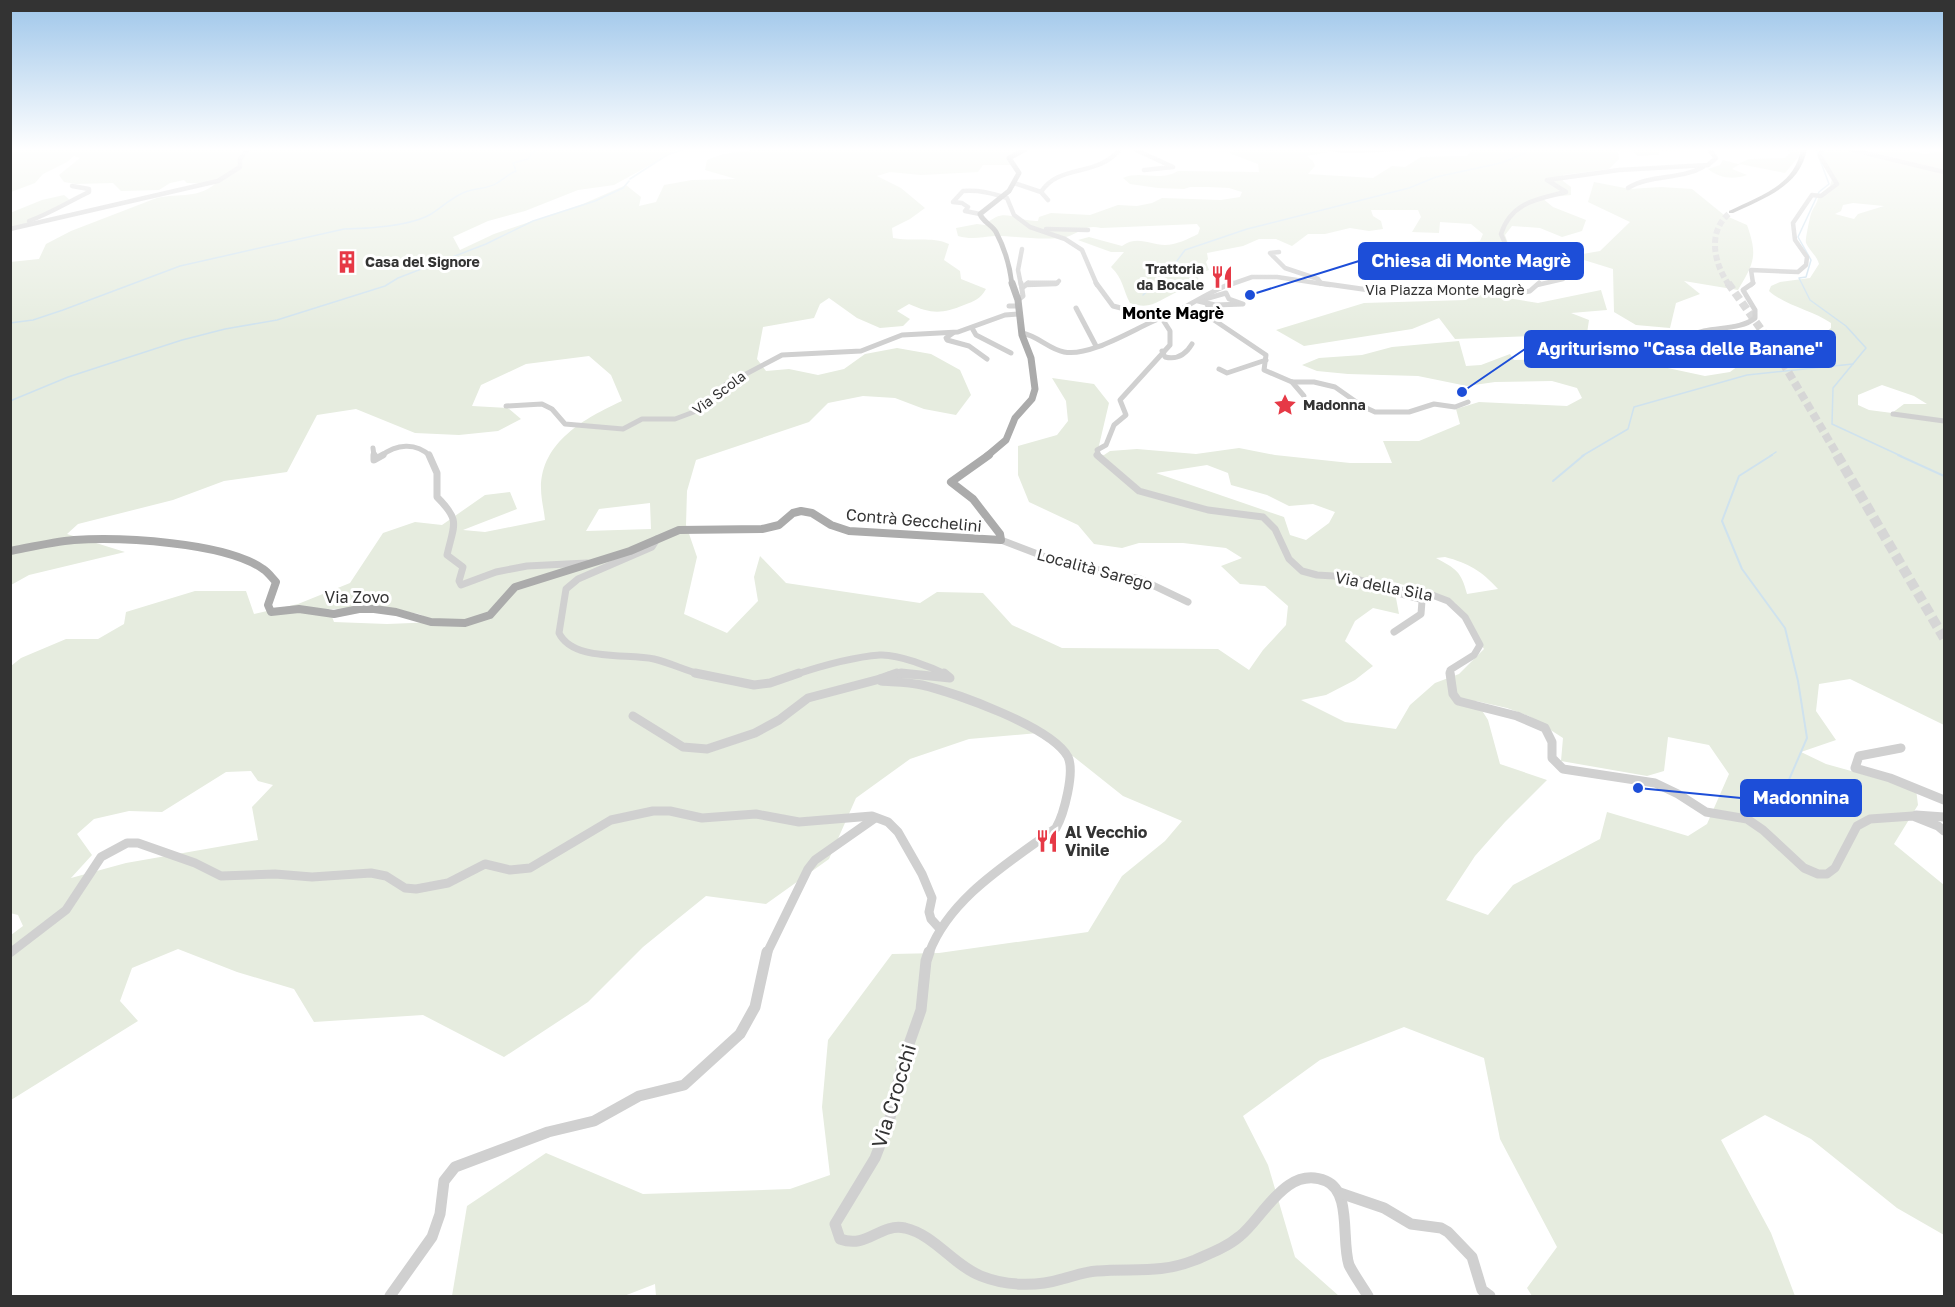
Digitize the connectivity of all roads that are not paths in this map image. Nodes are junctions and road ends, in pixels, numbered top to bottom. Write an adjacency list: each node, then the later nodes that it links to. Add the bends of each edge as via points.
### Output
1 (58, 210): 11 (street)
2 (92, 210): 11 (street)
3 (966, 210): 10 (street)
4 (985, 210): 10 (main road)
5 (1013, 210): 12 (street)
6 (1517, 210): 18 (street, Via Piazza Monte Magrè, via 1501,231 1514,268 1529,276 1563,279 1536,284 1530,291 1520,293 1369,290)
7 (1734, 210): 9 (highway)
8 (1800, 210): 32 (street, via 1792,234 1807,257 1806,265 1798,272 1751,270 1753,283 1743,290 1755,310 1755,318 1749,323)
9 (1731, 212)
10 (980, 214): 21 (main road, via 995,230 1010,266)
11 (24, 226): 13 (street)
12 (1030, 227): 14 (street); 27 (street, via 1065,239 1082,250 1094,280 1113,306)
13 (10, 229)
14 (1088, 230)
15 (1022, 249): 19 (street, via 1018,270)
16 (1280, 252): 18 (street, via 1270,253 1285,268 1319,280)
17 (1059, 281): 19 (street, via 1028,283)
18 (1320, 284): 20 (street, Via Piazza Monte Magrè, via 1252,277 1215,289)
19 (1022, 288): 21 (street, via 1023,296)
20 (1198, 301): 22 (street); 22 (street, via 1227,294 1229,299 1243,304); 27 (street)
21 (1018, 303): 23 (street); 25 (main road)
22 (1207, 304): 38 (street, via 1211,317 1264,353)
23 (1009, 306)
24 (1077, 308): 34 (street)
25 (1019, 314): 29 (street, Via Scola, via 1005,315); 31 (main road)
26 (1138, 315): 28 (street, via 1150,318)
27 (1161, 320): 28 (street); 28 (street); 35 (street, Via della Sila, via 1170,331 1170,345)
28 (1149, 322): 34 (street)
29 (972, 328): 30 (street, Via Scola); 36 (street, via 976,335)
30 (953, 333): 37 (street, via 947,340 969,346); 43 (street, Via Scola, via 902,335 861,351 783,355 733,380 711,403 688,416 642,419 623,429 565,424 551,409 536,404)
31 (1022, 333): 34 (street, via 1030,333 1068,353); 48 (main road, via 1035,382 1032,399 1015,418 1006,440 951,482 978,505)
32 (1661, 341)
33 (1192, 344): 35 (street, via 1174,358 1165,357)
34 (1096, 346)
35 (1162, 351): 51 (street, Via della Sila, via 1120,400 1126,415 1114,425 1108,443 1097,450 1097,455 1139,491 1208,510 1263,517 1270,522 1287,560 1302,571 1354,578)
36 (1011, 353)
37 (987, 359)
38 (1266, 360): 39 (street, via 1227,374); 40 (street, via 1264,370)
39 (1219, 369)
40 (1292, 382): 41 (street); 42 (street, via 1335,387 1375,412 1409,412 1434,404 1455,407)
41 (1304, 396)
42 (1468, 402)
43 (506, 406)
44 (1893, 414): 45 (street)
45 (1944, 421)
46 (373, 448): 50 (street, via 374,460 404,446 423,449 432,458 437,471 437,497 453,513 447,555 463,567 461,585 527,566)
47 (657, 539): 48 (main road, Contrà Gecchelini, via 686,529 771,528 801,511 849,531); 50 (main road, Contrà Gecchelini); 54 (street, via 652,547 578,579 566,589 559,622 562,639 592,653 654,659 688,672 754,685 817,667 881,655 926,666 950,678 911,673 889,674)
48 (1001, 540): 52 (street, Località Sarego, via 1056,561 1150,582)
49 (10, 551): 50 (main road, Via Zovo, via 74,540 202,548 271,574 276,582 268,605 271,612 299,609 334,614 374,609 448,624 490,615 515,588)
50 (588, 563)
51 (1395, 590): 53 (street, via 1420,599 1422,609 1421,614); 58 (street, Via della Sila, via 1434,594 1458,607 1480,645 1469,659 1449,672 1453,694 1458,701 1517,716 1545,728 1552,742 1552,758 1563,769 1638,779 1662,786 1706,812 1740,816 1804,868 1818,874 1835,868 1852,833 1863,822)
52 (1188, 602)
53 (1394, 632)
54 (880, 679): 55 (street, via 808,698 755,733 707,748 683,747); 62 (street, Via Crocchi, via 930,687 1021,720 1059,744 1069,759 1067,794 1056,828 977,887)
55 (633, 716)
56 (1901, 748): 57 (street, via 1859,756 1855,768)
57 (1944, 800)
58 (1902, 816): 59 (street); 61 (street, via 1926,820)
59 (1944, 817)
60 (875, 818): 62 (street, via 888,822 898,832 922,874 932,898 931,919); 63 (street, via 800,822 750,813 702,818 664,810 628,815 602,825 530,868 510,870 483,865 448,883 421,889 399,886 377,873 221,876 132,843 101,857 72,904); 65 (street, via 812,864 768,947 751,1016 730,1046 689,1082 639,1096 588,1123 556,1129 462,1163 450,1171 444,1181 440,1214 432,1237)
61 (1944, 831)
62 (940, 929): 64 (street, Via Crocchi, via 926,961 921,1010 903,1061 889,1122 875,1158 836,1224 840,1239 851,1245 900,1227 939,1246 968,1271 1024,1285 1084,1272 1148,1272 1178,1266 1241,1235 1280,1191 1293,1184 1327,1181)
63 (10, 953)
64 (1340, 1193): 66 (street, via 1349,1264); 67 (street, Via Crocchi, via 1384,1208 1411,1224 1448,1232 1472,1257 1482,1290)
65 (390, 1296)
66 (1368, 1296)
67 (1490, 1296)

